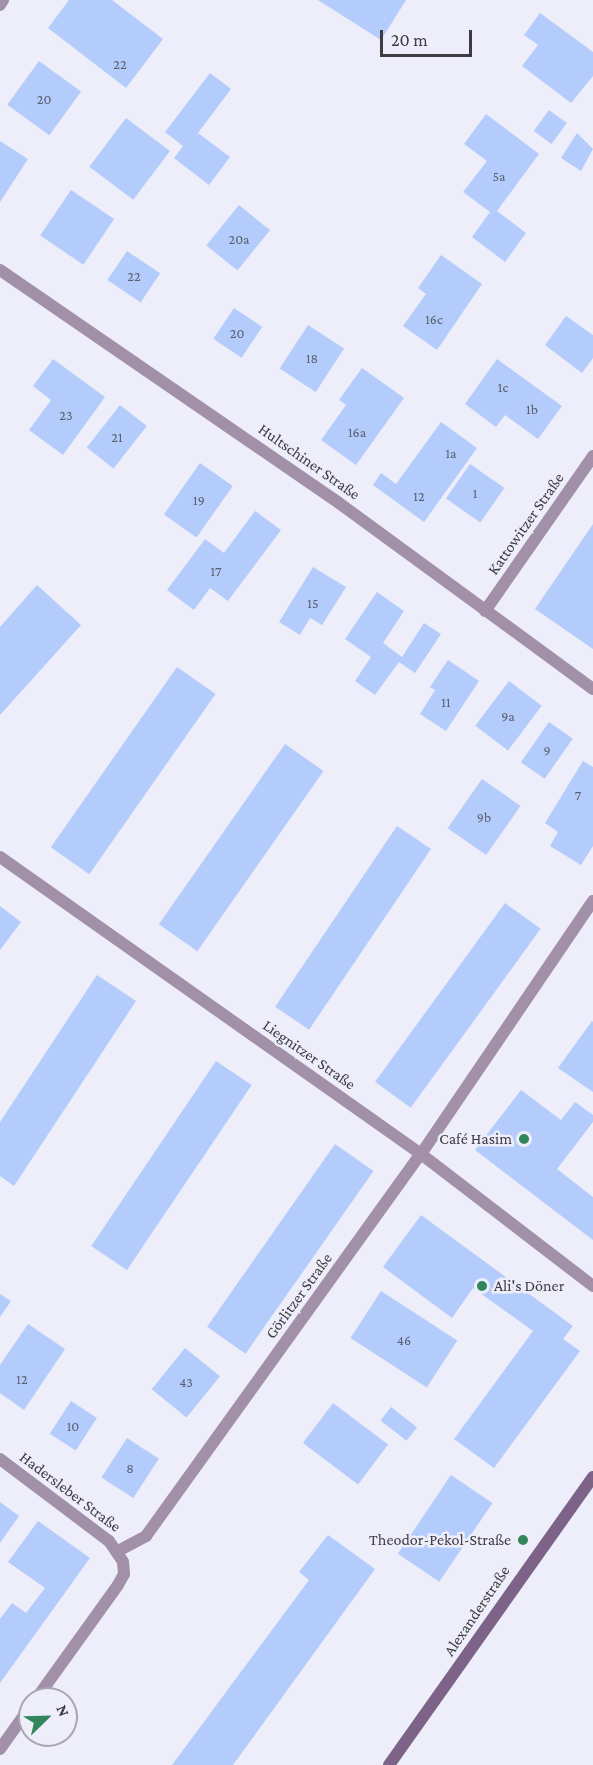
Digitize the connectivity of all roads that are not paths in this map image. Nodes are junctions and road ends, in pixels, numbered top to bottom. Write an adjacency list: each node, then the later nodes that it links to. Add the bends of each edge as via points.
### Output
1 (3, 0): 2 (street)
2 (0, 4)
3 (0, 270): 5 (street, Hultschiner Straße, via 339,503)
4 (593, 456): 5 (street, Kattowitzer Straße)
5 (485, 611): 6 (street, Hultschiner Straße)
6 (593, 689)
7 (0, 857): 9 (street, Liegnitzer Straße)
8 (593, 901): 9 (street, Görlitzer Straße)
9 (421, 1154): 10 (street, Liegnitzer Straße); 13 (street, Görlitzer Straße, via 146,1536)
10 (593, 1286)
11 (0, 1459): 13 (street, Hadersleber Straße)
12 (593, 1476): 17 (main road, Alexanderstraße)
13 (118, 1551): 14 (street, via 124,1574)
14 (45, 1687)
15 (18, 1724): 16 (street)
16 (0, 1749)
17 (389, 1765)

